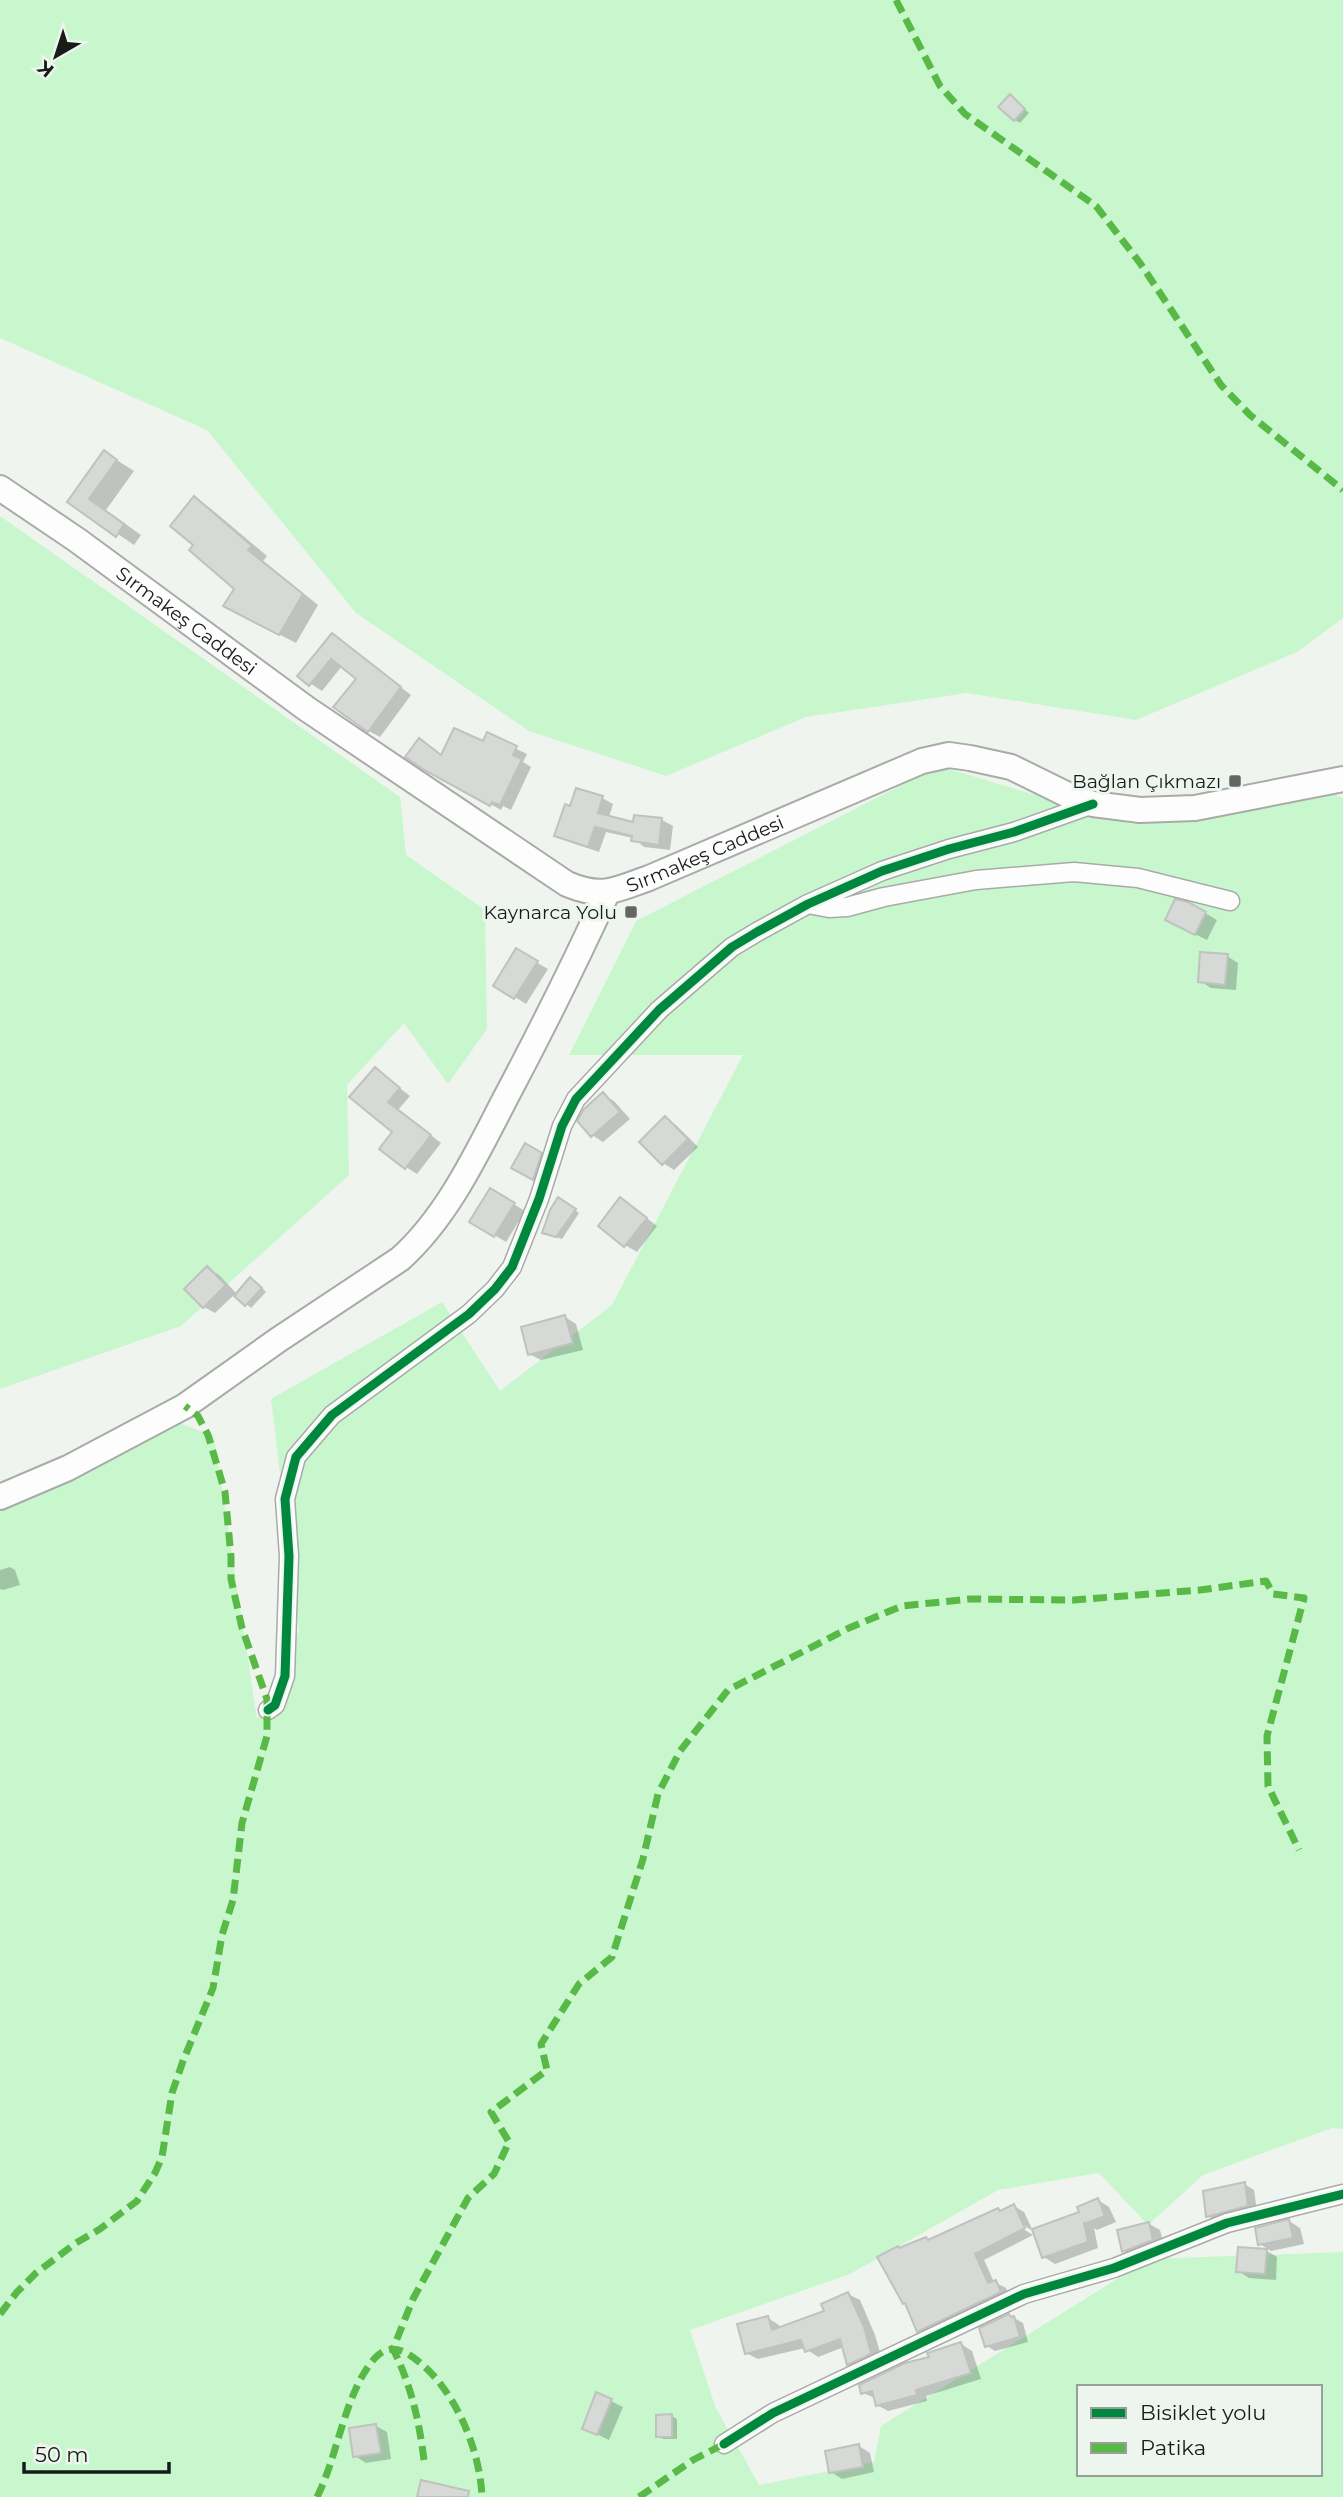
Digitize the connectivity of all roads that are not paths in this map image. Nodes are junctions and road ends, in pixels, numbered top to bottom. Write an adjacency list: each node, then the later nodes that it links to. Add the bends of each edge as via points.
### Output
1 (0, 488): 4 (main road, Sırmakeş Caddesi, via 470,820 567,884 586,892)
2 (1343, 779): 3 (main road, Sırmakeş Caddesi, via 1195,808 1140,810)
3 (1093, 804): 4 (main road, Sırmakeş Caddesi, via 1010,768 949,755 922,761); 6 (street, via 882,871)
4 (607, 893): 7 (main road, via 564,988 486,1136 418,1243 185,1406 68,1468)
5 (1230, 901): 6 (street, via 1138,878 1074,872 976,880 848,908)
6 (808, 904): 8 (street, via 732,947 659,1010 585,1089 562,1126 512,1267 495,1289 469,1314 332,1415 296,1457 285,1499 289,1556 285,1676 275,1705)
7 (0, 1497)
8 (268, 1710)
9 (1343, 2194): 10 (street, via 1227,2223 1114,2268 1024,2294 773,2413)
10 (724, 2444)

